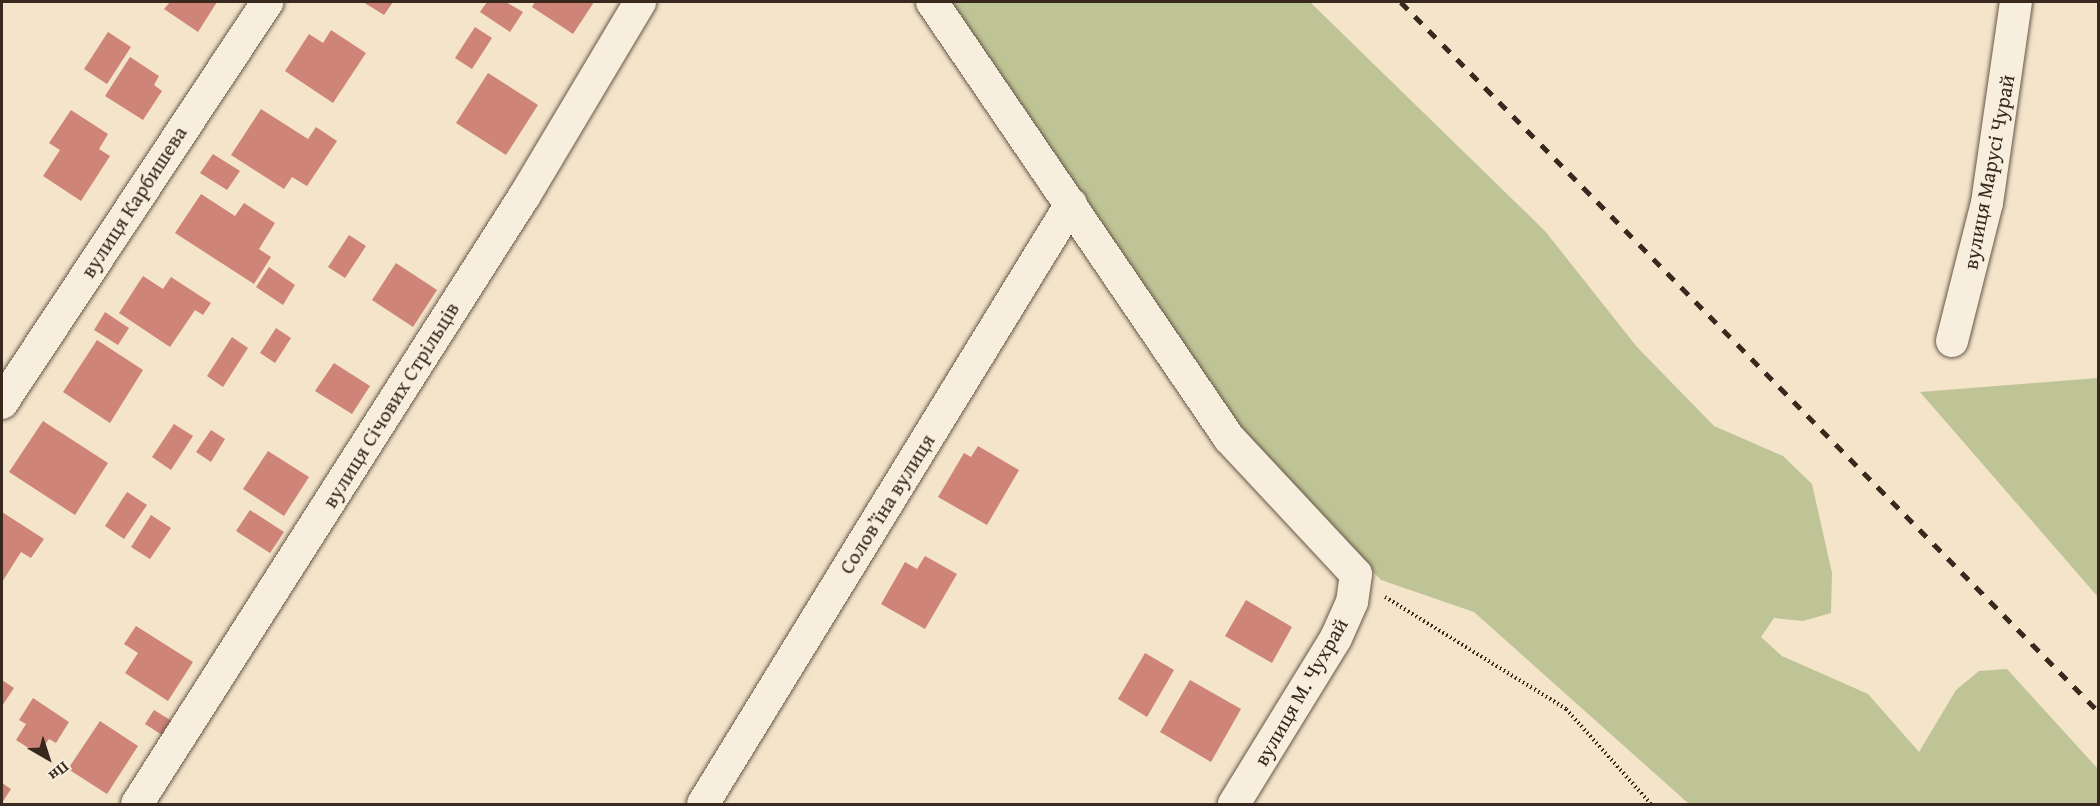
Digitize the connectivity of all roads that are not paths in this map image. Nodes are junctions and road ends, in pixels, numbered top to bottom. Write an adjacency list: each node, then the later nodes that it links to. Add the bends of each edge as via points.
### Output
1 (267, 2): 7 (street, вулиця Карбишева)
2 (640, 2): 8 (street, вулиця Січових Стрільців, via 525,195)
3 (932, 2): 5 (street)
4 (2016, 2): 6 (street, вулиця Марусі Чурай, via 1987,203)
5 (1071, 204): 9 (street, Соловʼїна вулиця); 10 (street, вулиця М. Чухрай, via 1228,438 1301,510 1356,574 1352,602 1336,638)
6 (1952, 341)
7 (2, 403)
8 (137, 804)
9 (703, 804)
10 (1234, 804)

